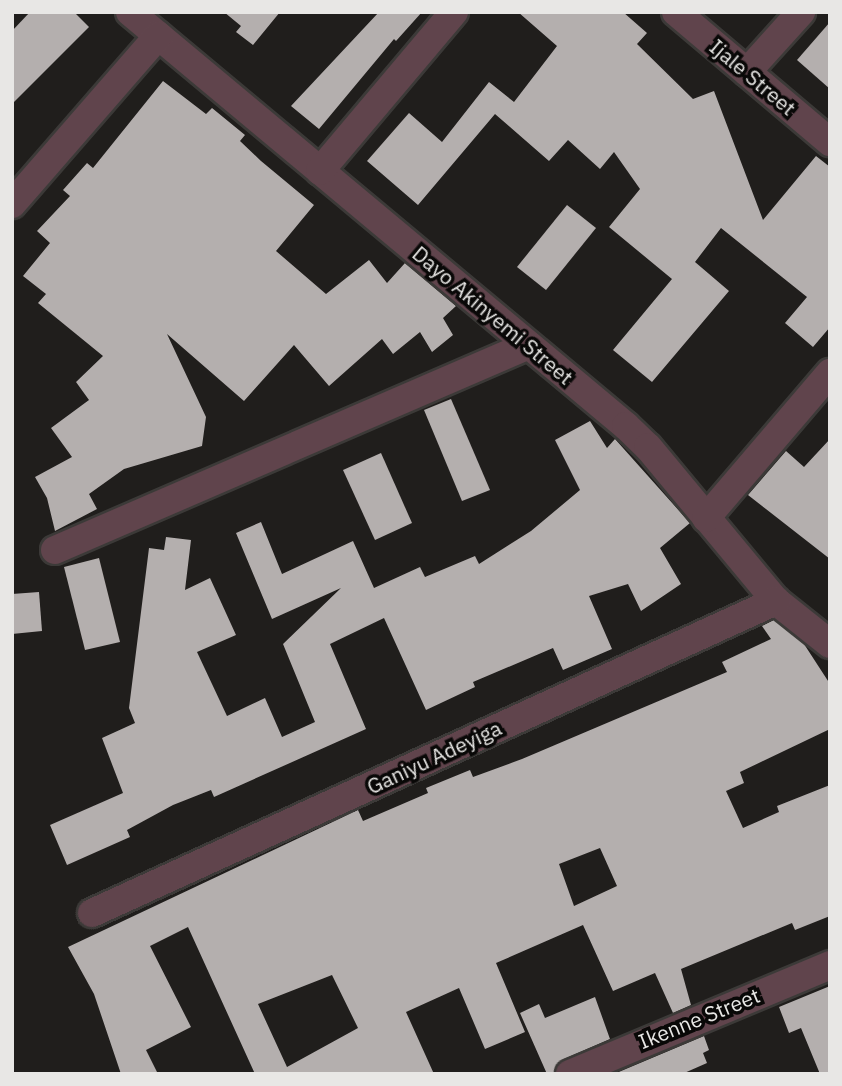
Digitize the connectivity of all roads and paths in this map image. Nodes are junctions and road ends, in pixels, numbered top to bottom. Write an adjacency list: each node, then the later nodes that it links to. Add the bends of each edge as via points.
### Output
1 (130, 12): 5 (street, Dayo Akinyemi Street)
2 (454, 12): 8 (street)
3 (676, 12): 6 (street, Ijale Street)
4 (801, 12): 6 (street)
5 (158, 36): 8 (street, Dayo Akinyemi Street); 9 (street)
6 (747, 72): 7 (street, Ijale Street)
7 (830, 142)
8 (320, 171): 10 (street, Dayo Akinyemi Street)
9 (12, 204)
10 (529, 345): 12 (street, Dayo Akinyemi Street, via 648,447); 13 (street)
11 (830, 373): 12 (street)
12 (706, 518): 14 (street, Dayo Akinyemi Street)
13 (55, 550)
14 (776, 601): 15 (street, Dayo Akinyemi Street); 16 (street, Ganiyu Adeyiga)
15 (830, 644)
16 (92, 913)
17 (830, 965): 18 (street, Ikenne Street)
18 (570, 1074)

